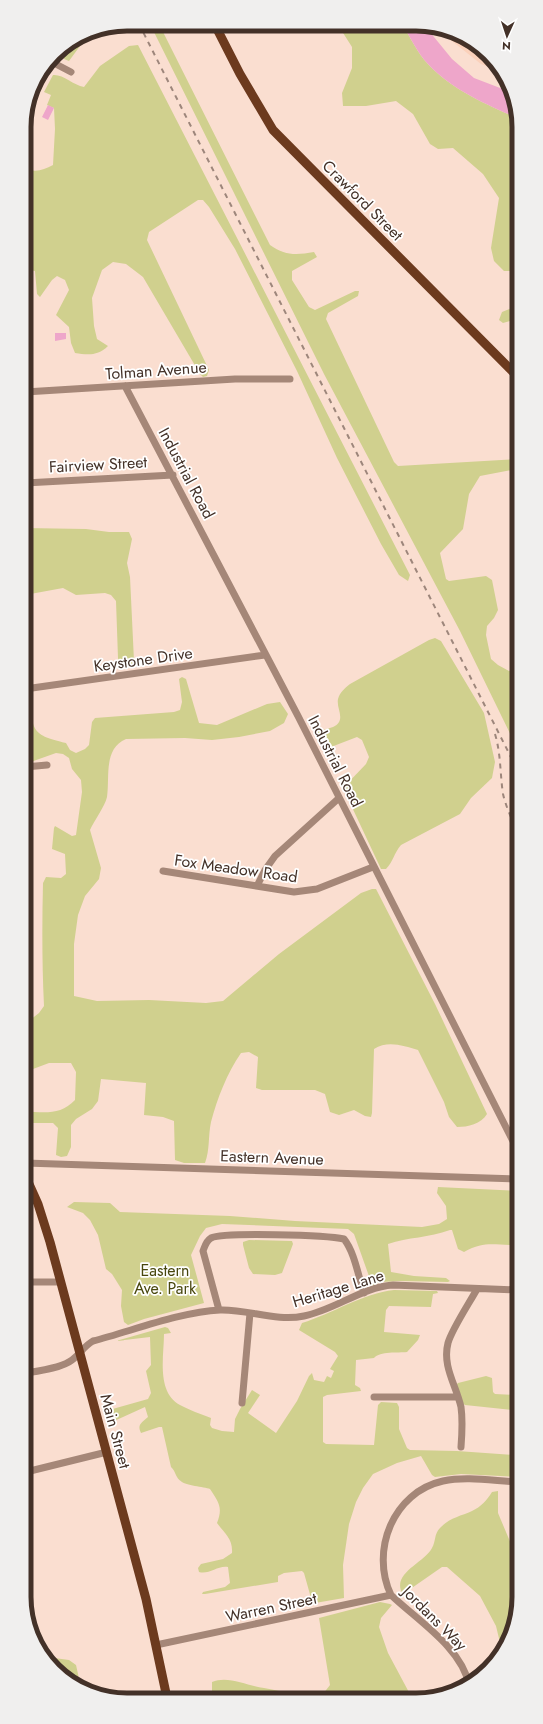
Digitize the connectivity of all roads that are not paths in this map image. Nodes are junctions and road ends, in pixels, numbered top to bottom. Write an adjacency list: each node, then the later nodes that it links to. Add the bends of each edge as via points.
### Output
1 (219, 31): 4 (main road, Crawford Street, via 273,130)
2 (55, 64): 3 (street)
3 (71, 72)
4 (512, 371)
5 (290, 379): 6 (street, Tolman Avenue, via 235,379)
6 (125, 386): 7 (street, Tolman Avenue); 8 (street, Industrial Road)
7 (31, 392)
8 (173, 474): 9 (street, Fairview Street); 10 (street, Industrial Road)
9 (31, 482)
10 (265, 655): 11 (street, Keystone Drive); 14 (street, Industrial Road)
11 (31, 688)
12 (46, 765): 13 (street)
13 (31, 766)
14 (338, 798): 15 (street, Industrial Road); 17 (street, via 275,856)
15 (373, 866): 17 (street, Fox Meadow Road, via 332,884 305,891 294,892); 18 (street, Industrial Road)
16 (163, 871): 17 (street, Fox Meadow Road)
17 (257, 886)
18 (512, 1139)
19 (31, 1163): 20 (street, Eastern Avenue)
20 (512, 1179)
21 (31, 1189): 23 (main road, Main Street, via 43,1218)
22 (31, 1282): 23 (street)
23 (61, 1282): 29 (main road, Main Street)
24 (477, 1289): 25 (street, Heritage Lane); 26 (street, Heritage Lane, via 393,1285); 32 (street, via 448,1344 447,1364)
25 (512, 1290)
26 (364, 1293): 27 (street, via 344,1239 244,1235 213,1238 206,1242 203,1251); 28 (street, Heritage Lane, via 304,1316 281,1317)
27 (219, 1310): 28 (street, Heritage Lane); 29 (street, Heritage Lane, via 189,1314 93,1341 85,1345)
28 (250, 1313): 33 (street)
29 (80, 1354): 30 (street, Heritage Lane, via 70,1362); 35 (main road, Main Street)
30 (31, 1372)
31 (374, 1397): 32 (street)
32 (458, 1397): 34 (street, via 462,1423)
33 (242, 1402)
34 (461, 1447)
35 (107, 1452): 36 (street); 39 (main road, Main Street)
36 (31, 1471)
37 (512, 1482): 38 (street, Jordans Way, via 444,1481 424,1488 409,1499 394,1517 384,1545 385,1576)
38 (391, 1595): 39 (street, Warren Street); 40 (street, Jordans Way, via 450,1649)
39 (156, 1645): 41 (main road, Main Street)
40 (467, 1678)
41 (166, 1693)

